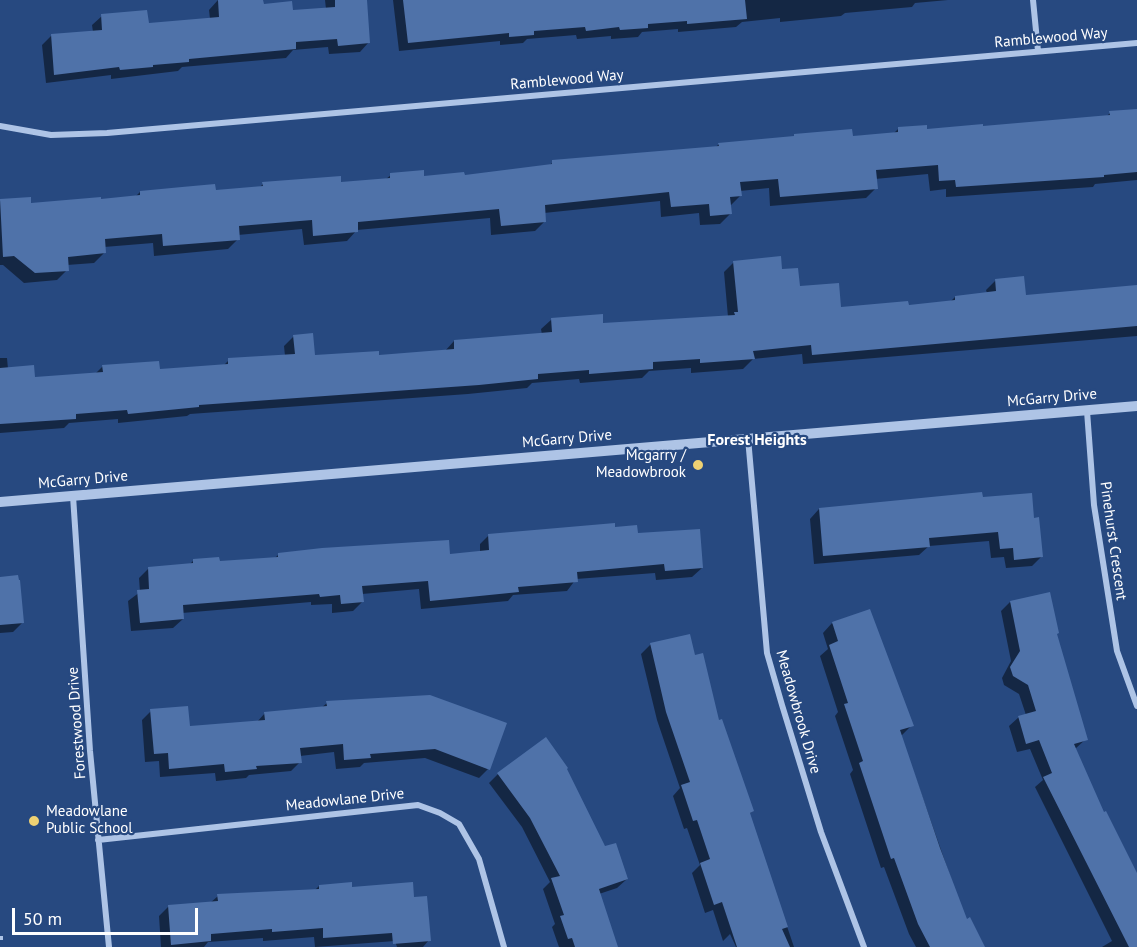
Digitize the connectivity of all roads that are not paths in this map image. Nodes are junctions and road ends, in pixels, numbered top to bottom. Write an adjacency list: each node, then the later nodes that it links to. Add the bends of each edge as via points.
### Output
1 (1033, 0): 3 (street)
2 (1137, 43): 3 (street, Ramblewood Way)
3 (1038, 51): 4 (street, Ramblewood Way, via 107,133 51,135)
4 (0, 126)
5 (1137, 406): 6 (street, McGarry Drive)
6 (1087, 411): 7 (street, McGarry Drive); 10 (street, Pinehurst Crescent, via 1094,505 1117,651)
7 (748, 438): 8 (street, McGarry Drive); 14 (street, Meadowbrook Drive, via 767,652 821,832)
8 (73, 496): 9 (street, McGarry Drive); 11 (street, Forestwood Drive)
9 (0, 502)
10 (1137, 706)
11 (98, 840): 12 (street, Forestwood Drive); 13 (street, Meadowlane Drive, via 418,804 459,824 479,859)
12 (110, 947)
13 (504, 947)
14 (864, 947)

